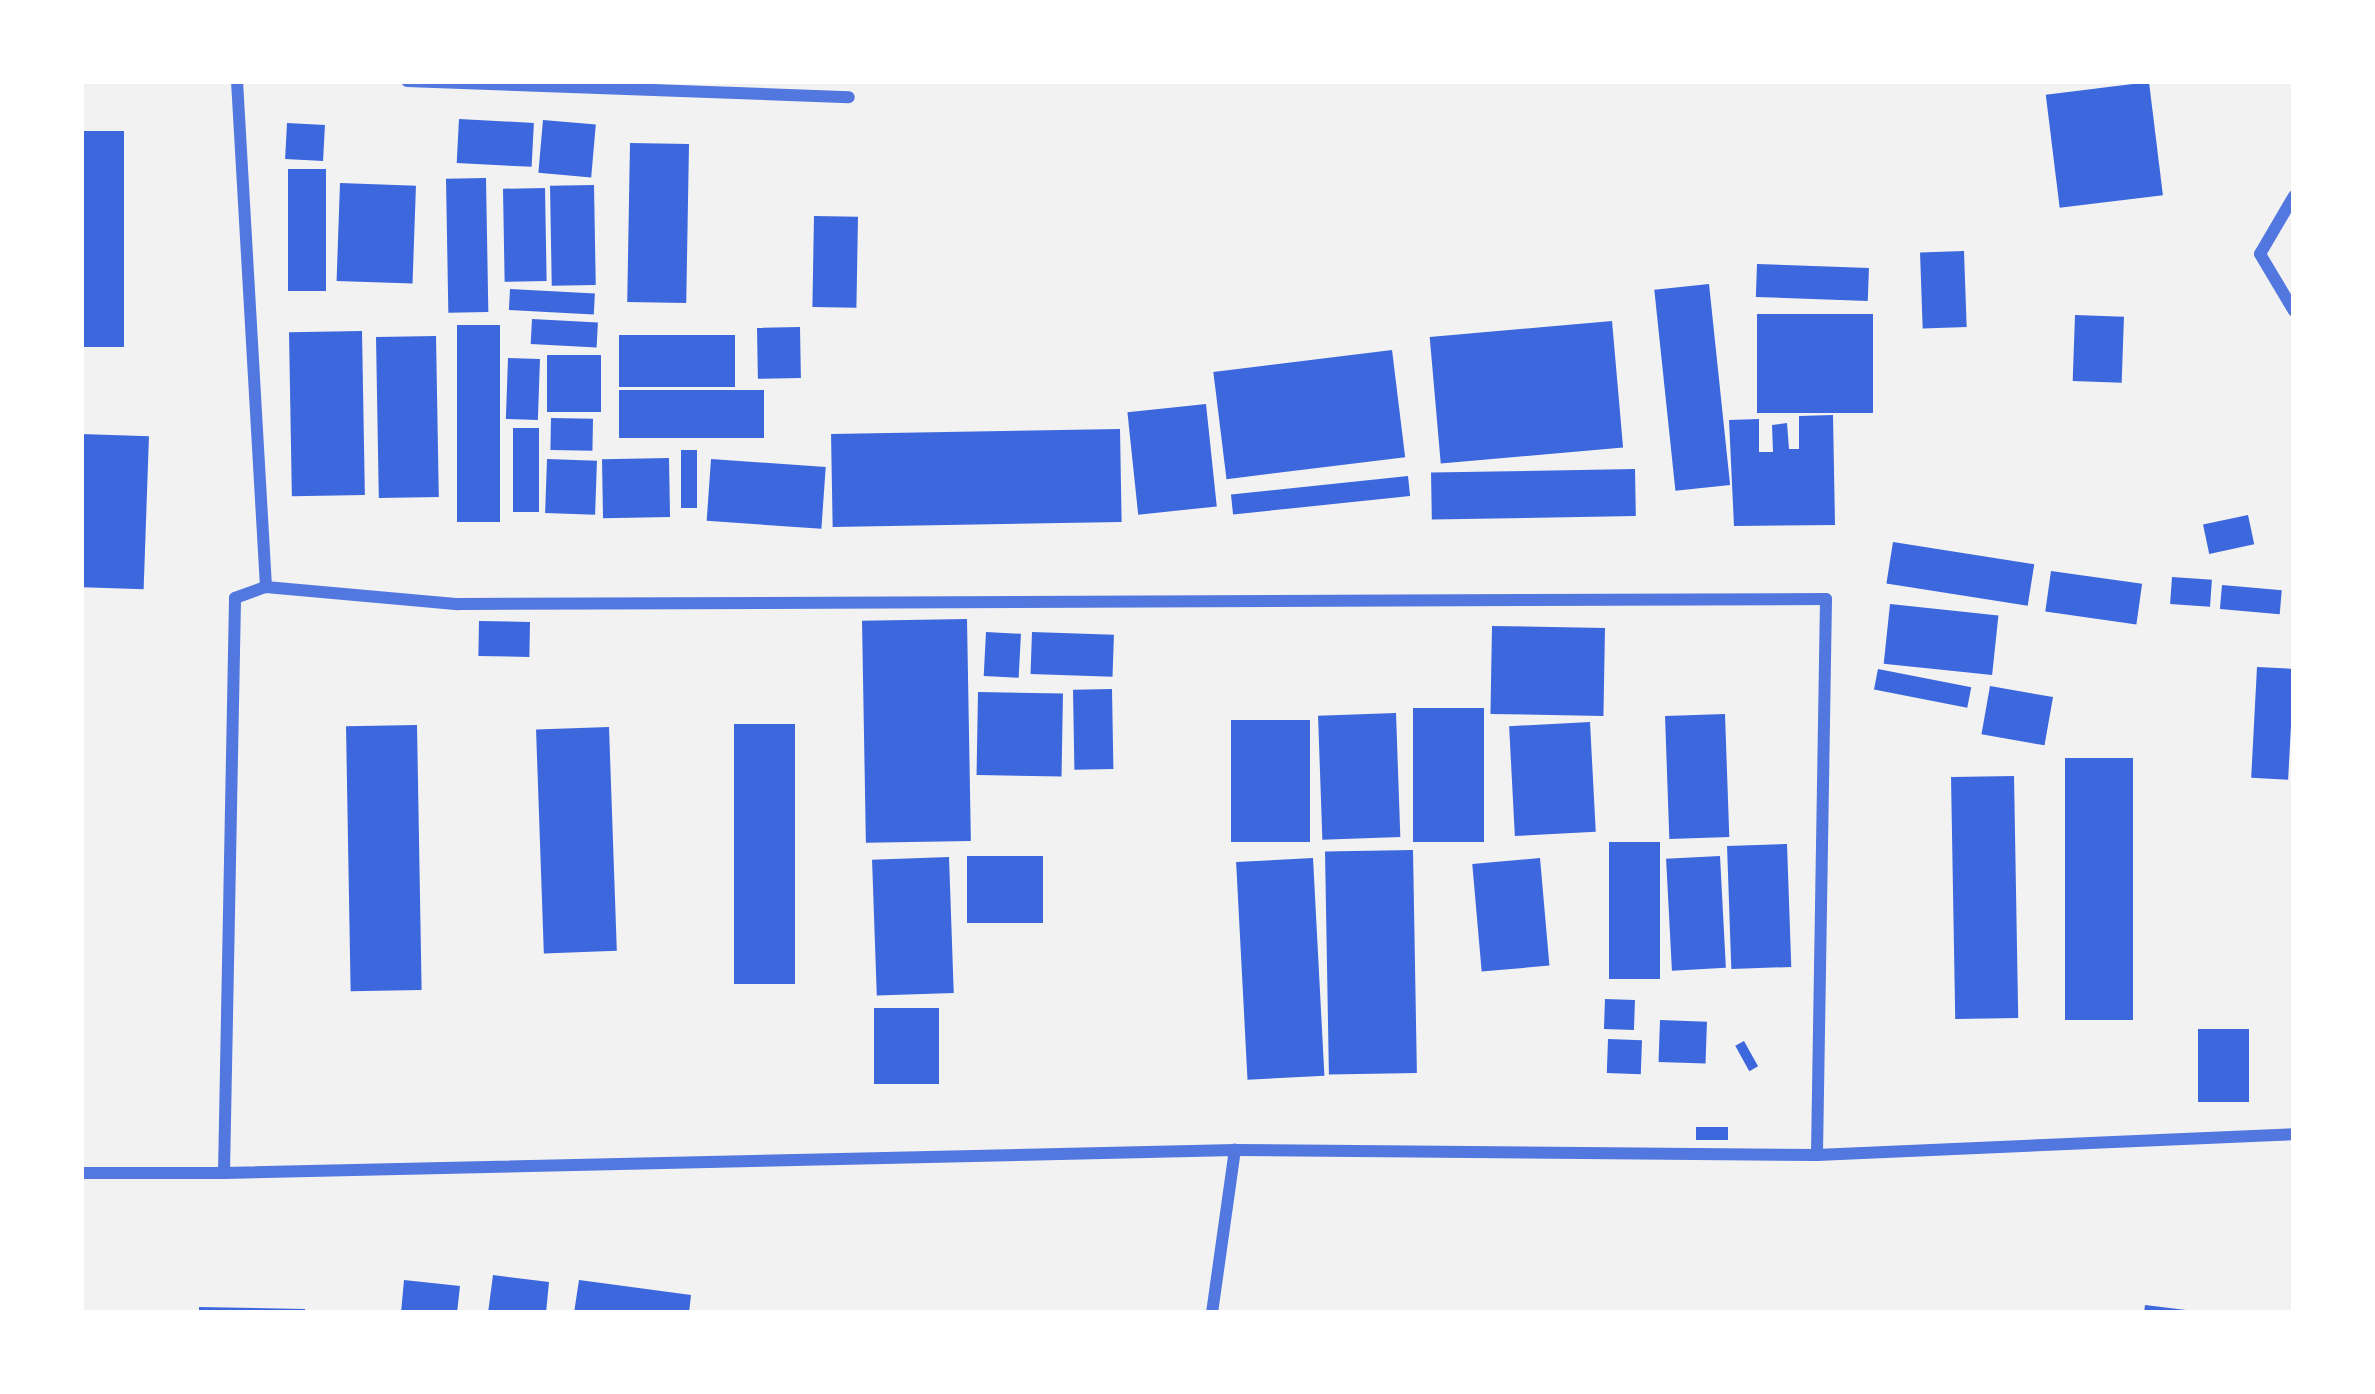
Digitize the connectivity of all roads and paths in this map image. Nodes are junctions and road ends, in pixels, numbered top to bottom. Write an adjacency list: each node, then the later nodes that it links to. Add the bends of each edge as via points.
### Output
1 (237, 81): 6 (street)
2 (407, 81): 3 (street)
3 (849, 97)
4 (2294, 196): 5 (street, via 2260,254)
5 (2294, 311)
6 (266, 587): 9 (street, via 458,604 1826,599); 11 (street, via 235,598)
7 (2294, 1134): 9 (street)
8 (1235, 1150): 9 (street); 11 (street); 12 (street)
9 (1817, 1155)
10 (81, 1173): 11 (street)
11 (224, 1173)
12 (1212, 1313)

